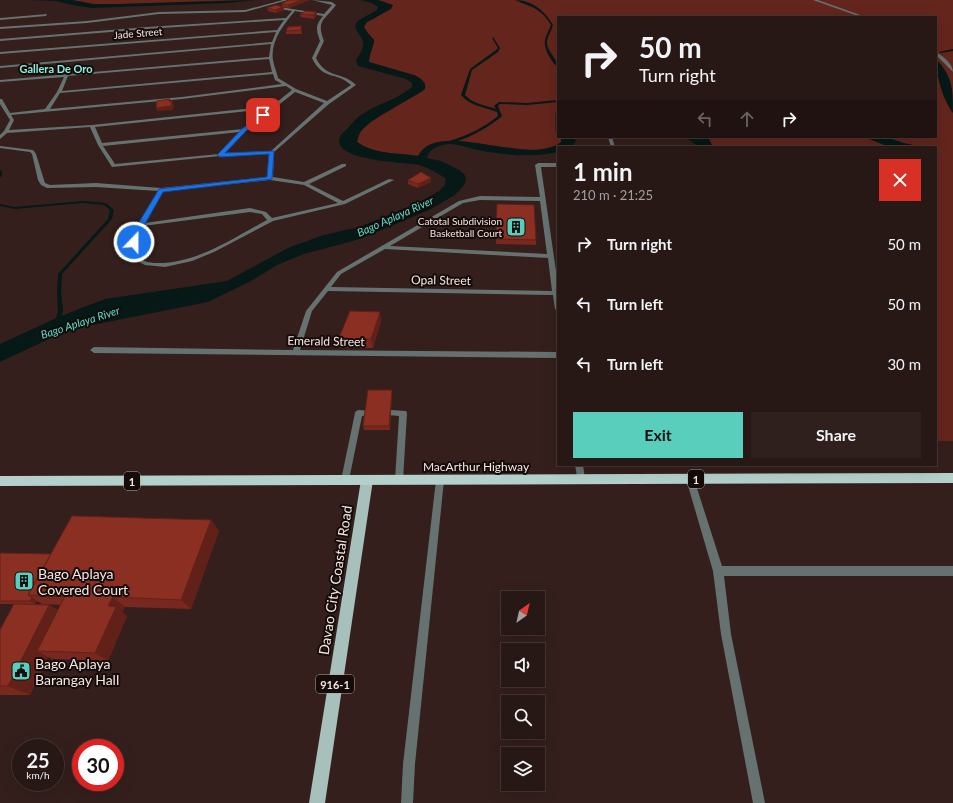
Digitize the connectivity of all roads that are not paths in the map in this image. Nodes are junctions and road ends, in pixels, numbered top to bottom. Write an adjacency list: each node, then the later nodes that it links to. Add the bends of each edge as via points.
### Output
1 (286, 0): 4 (street)
2 (314, 0): 7 (street, via 334,4)
3 (815, 0): 8 (street)
4 (267, 6): 5 (street); 11 (street, via 245,11 160,13)
5 (295, 10): 7 (street); 10 (street)
6 (46, 15): 9 (street)
7 (324, 15): 29 (street, via 318,28 322,41 314,58 318,68 354,85)
8 (861, 16)
9 (0, 19)
10 (285, 19): 13 (street); 14 (street)
11 (87, 22): 12 (street); 14 (street)
12 (0, 28)
13 (277, 31): 16 (street); 17 (street, Jade Street)
14 (82, 33): 15 (street)
15 (0, 40)
16 (274, 43): 19 (street); 20 (street)
17 (0, 53)
18 (937, 54): 21 (street)
19 (271, 58): 22 (street); 23 (street)
20 (0, 67)
21 (953, 71)
22 (275, 73): 25 (street, via 276,79); 27 (street)
23 (66, 76): 24 (street); 27 (street)
24 (0, 81)
25 (286, 85): 26 (street); 31 (street, via 182,98)
26 (295, 90): 29 (street); 30 (street)
27 (59, 92): 31 (street)
28 (0, 100): 32 (street)
29 (327, 103): 39 (street)
30 (272, 107): 33 (street); 34 (street)
31 (47, 110): 32 (street)
32 (9, 114): 35 (street, via 12,120)
33 (92, 126): 35 (street); 37 (street)
34 (244, 130): 37 (street); 40 (street)
35 (6, 132): 36 (street)
36 (0, 138)
37 (100, 145): 40 (street, via 114,166)
38 (0, 147): 46 (street, via 25,149 34,154 41,180 45,185 102,185)
39 (272, 152): 40 (street); 43 (street)
40 (220, 155)
41 (344, 165): 45 (street)
42 (557, 165): 47 (street, via 538,165)
43 (270, 178): 45 (street); 46 (street)
44 (391, 180): 48 (street)
45 (305, 184): 48 (street)
46 (161, 190): 50 (street)
47 (543, 199): 51 (street, via 480,198 461,202); 52 (street)
48 (343, 202): 49 (street)
49 (271, 220): 50 (street, via 264,214 250,210); 50 (street, via 201,256 156,265 142,262 134,254 134,242)
50 (141, 224)
51 (382, 247): 52 (street); 53 (street, via 339,273)
52 (551, 256): 54 (street)
53 (327, 289): 54 (street, Opal Street); 57 (street, via 309,311)
54 (556, 293): 55 (street)
55 (557, 301)
56 (94, 350): 57 (street, Emerald Street)
57 (296, 352): 58 (street, Emerald Street)
58 (557, 355)
59 (367, 413): 65 (street, via 359,413)
60 (391, 413): 67 (street, via 403,413)
61 (579, 466): 63 (street)
62 (953, 478): 64 (highway, MacArthur Highway / 1)
63 (581, 479): 64 (highway, MacArthur Highway / 1); 68 (highway, MacArthur Highway / 1)
64 (690, 479): 70 (street)
65 (345, 480): 66 (highway, MacArthur Highway / 1); 69 (highway, MacArthur Highway / 1)
66 (367, 480): 67 (highway, MacArthur Highway / 1); 72 (main road, Davao City Coastal Road / 916-1)
67 (399, 480): 68 (highway, MacArthur Highway / 1)
68 (440, 480): 73 (street)
69 (0, 481)
70 (718, 571): 71 (street); 74 (street, via 726,634)
71 (953, 571)
72 (317, 803)
73 (407, 803)
74 (759, 803)

